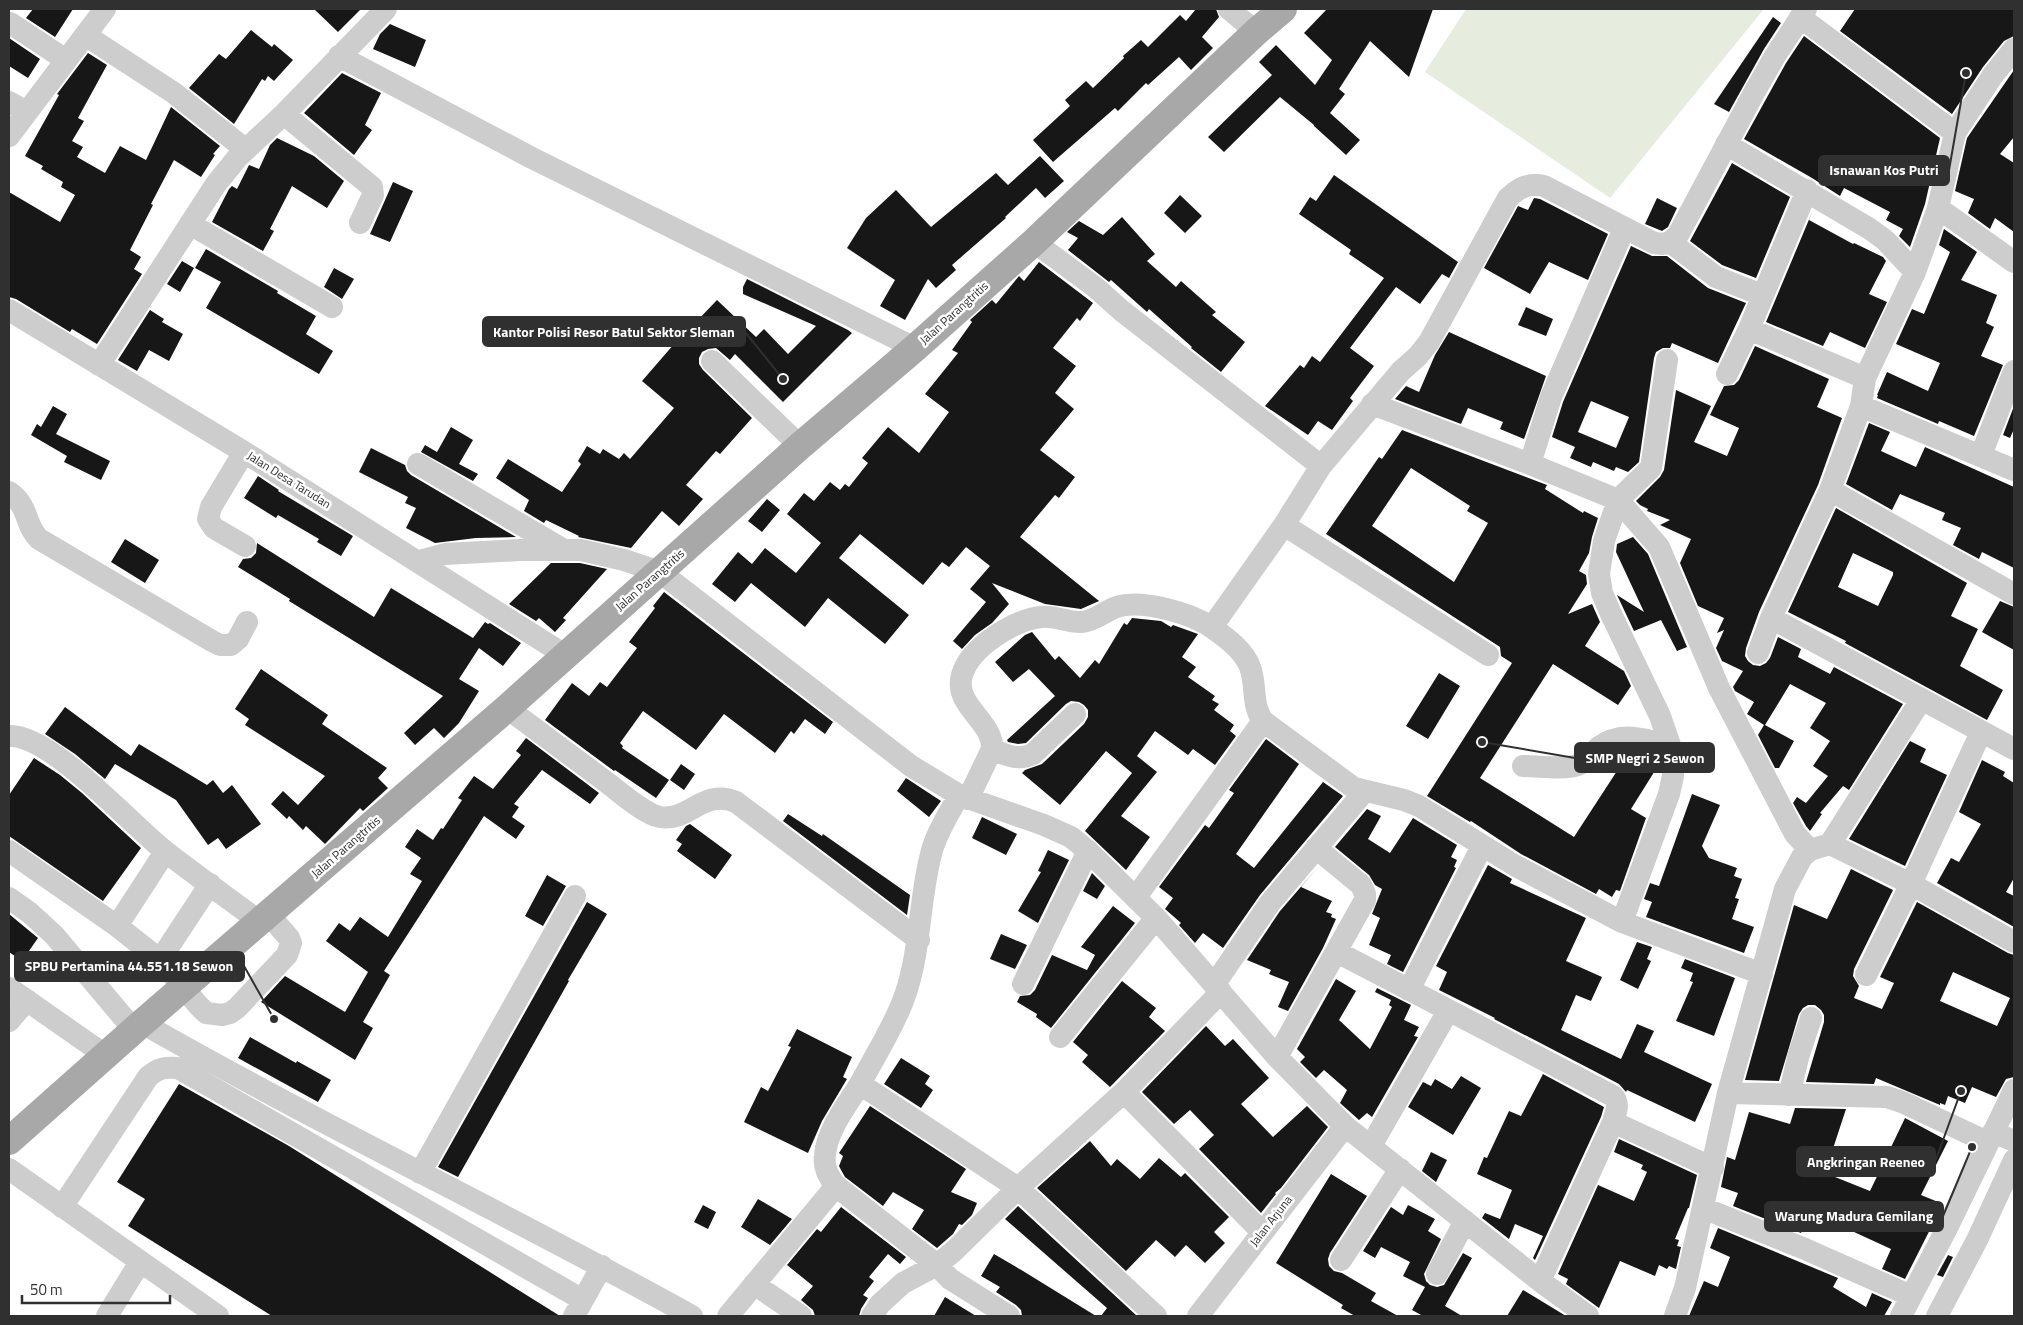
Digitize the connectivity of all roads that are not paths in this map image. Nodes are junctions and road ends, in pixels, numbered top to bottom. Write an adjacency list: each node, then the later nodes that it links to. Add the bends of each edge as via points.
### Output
1 (105, 9): 8 (street)
2 (386, 9): 10 (street)
3 (1229, 9): 7 (street)
4 (1283, 9): 7 (main road, Jalan Parangtritis)
5 (1803, 13): 14 (street); 16 (street)
6 (10, 23): 11 (street)
7 (1256, 32): 23 (main road, Jalan Parangtritis)
8 (85, 35): 11 (street); 17 (street, via 174,93)
9 (2014, 49): 14 (street)
10 (339, 56): 13 (street); 31 (street, via 532,158)
11 (66, 60): 12 (street)
12 (18, 107): 15 (street)
13 (284, 114): 17 (street); 20 (street, via 372,187 373,195)
14 (1955, 133): 19 (street)
15 (9, 136)
16 (1726, 144): 18 (street); 24 (street, via 1678,234)
17 (245, 149): 21 (street, via 216,184)
18 (1807, 190): 26 (street, via 1877,234); 27 (street)
19 (1938, 208): 25 (street); 26 (street)
20 (360, 223)
21 (190, 224): 28 (street); 34 (street)
22 (1624, 228): 24 (street, via 1654,243); 38 (street, via 1544,186 1532,184 1516,190 1508,198 1429,342); 44 (street, via 1551,397)
23 (1034, 242): 31 (main road, Jalan Parangtritis); 45 (street)
24 (1670, 242): 27 (street, via 1716,277)
25 (2014, 262)
26 (1915, 272): 37 (street)
27 (1762, 295): 30 (street)
28 (332, 307)
29 (9, 310): 34 (street, Jalan Desa Tarudan)
30 (1748, 329): 36 (street); 37 (street)
31 (914, 348): 40 (main road, Jalan Parangtritis)
32 (1667, 360): 49 (street, via 1652,468)
33 (712, 361): 40 (street)
34 (99, 364): 41 (street, Jalan Desa Tarudan)
35 (2014, 372): 42 (street)
36 (1727, 374)
37 (1865, 378): 39 (street)
38 (1372, 404): 44 (street); 45 (street)
39 (1861, 406): 42 (street); 47 (street)
40 (800, 446): 54 (main road, Jalan Parangtritis)
41 (244, 452): 51 (street, via 211,507 208,519 214,528); 53 (street, Jalan Desa Tarudan)
42 (1981, 455): 46 (street)
43 (418, 464): 52 (street)
44 (1530, 464): 49 (street)
45 (1321, 466): 50 (street)
46 (2014, 470)
47 (1830, 490): 55 (street); 56 (street)
48 (9, 492): 57 (street, via 23,506 39,540 212,641 231,645)
49 (1618, 500): 68 (street, via 1601,556 1602,593 1660,716); 75 (street, via 1660,547 1719,688 1795,834)
50 (1284, 525): 58 (street); 61 (street)
51 (245, 546)
52 (564, 550): 53 (street, via 445,554); 54 (street, via 599,554)
53 (419, 561): 60 (street, Jalan Desa Tarudan)
54 (660, 572): 60 (main road, Jalan Parangtritis); 73 (street, via 911,766)
55 (2014, 594)
56 (1771, 618): 59 (street); 62 (street)
57 (247, 622)
58 (1212, 627): 65 (street, via 1234,644 1250,666 1255,706); 69 (street, via 1174,611 1130,604 1086,622 1042,616 1011,626 975,654 964,669 960,682 963,698 992,739)
59 (1758, 653)
60 (565, 655): 63 (main road, Jalan Parangtritis)
61 (1488, 655)
62 (1921, 700): 66 (street); 75 (street)
63 (507, 708): 86 (main road, Jalan Parangtritis); 89 (street, via 623,795 658,817 674,817 709,799 736,802)
64 (1074, 714): 69 (street, via 1025,758)
65 (1263, 721): 72 (street, via 1344,781); 83 (street)
66 (1981, 732): 70 (street); 81 (street)
67 (9, 736): 79 (street, via 25,738 45,749 106,798)
68 (1670, 745): 71 (street, via 1624,736 1598,748 1578,765); 87 (street, via 1673,776 1669,794)
69 (992, 749): 73 (street)
70 (2014, 749)
71 (1523, 766)
72 (1364, 792): 74 (street, via 1419,806); 76 (street)
73 (964, 797): 78 (street, via 1044,825 1071,838); 89 (street, via 942,827 931,854)
74 (1482, 846): 87 (street); 98 (street)
75 (1820, 847): 81 (street); 93 (street, via 1802,858 1785,889)
76 (1316, 848): 91 (street, via 1361,885 1365,894 1363,906); 97 (street, via 1270,903)
77 (9, 851): 88 (street)
78 (1088, 851): 83 (street); 95 (street)
79 (165, 852): 80 (street); 88 (street)
80 (210, 884): 86 (street); 92 (street)
81 (1912, 884): 90 (street); 94 (street)
82 (575, 896): 122 (street)
83 (1136, 897): 85 (street)
84 (9, 898): 103 (street, via 54,935)
85 (1156, 918): 97 (street); 104 (street)
86 (265, 919): 96 (main road, Jalan Parangtritis); 96 (street, via 289,938 290,948 237,1008 222,1015 206,1012)
87 (1622, 922): 93 (street)
88 (117, 926): 92 (street)
89 (919, 940): 107 (street, via 906,996)
90 (2014, 942)
91 (1337, 952): 98 (street); 106 (street)
92 (160, 960): 96 (street)
93 (1762, 974): 110 (street)
94 (1866, 975)
95 (1023, 984)
96 (183, 988): 103 (main road, Jalan Parangtritis)
97 (1218, 989): 106 (street); 109 (street)
98 (1409, 990): 100 (street)
99 (18, 994): 102 (street); 105 (street)
100 (1448, 1011): 112 (street, via 1613,1096 1617,1110); 117 (street)
101 (1811, 1018): 111 (street)
102 (9, 1021)
103 (138, 1027): 105 (main road, Jalan Parangtritis); 122 (street)
104 (1060, 1037)
105 (105, 1055): 115 (main road, Jalan Parangtritis)
106 (1276, 1057): 113 (street)
107 (860, 1084): 123 (street, via 826,1147 825,1165); 124 (street)
108 (2014, 1090): 114 (street)
109 (1124, 1092): 124 (street); 129 (street)
110 (1728, 1094): 111 (street); 119 (street)
111 (1789, 1095): 114 (street, via 1887,1097)
112 (1614, 1122): 119 (street); 136 (street)
113 (1345, 1126): 117 (street); 129 (street, Jalan Arjuna)
114 (1990, 1137): 116 (street); 128 (street)
115 (9, 1141)
116 (2014, 1141)
117 (1371, 1146): 121 (street)
118 (2014, 1160): 130 (street)
119 (1712, 1168): 126 (street)
120 (9, 1169): 125 (street)
121 (1400, 1170): 127 (street); 131 (street)
122 (420, 1173): 134 (street)
123 (836, 1186): 133 (street); 137 (street)
124 (1018, 1188): 133 (street); 147 (street)
125 (62, 1207): 132 (street); 139 (street, via 148,1077 157,1069 178,1068)
126 (1703, 1208): 138 (street); 150 (street, via 1685,1288)
127 (1465, 1221): 135 (street); 136 (street)
128 (1947, 1228): 130 (street); 138 (street)
129 (1262, 1232): 148 (street, Jalan Arjuna)
130 (1977, 1240): 152 (street)
131 (1341, 1260)
132 (140, 1262): 140 (street); 141 (street)
133 (937, 1265): 145 (street, via 903,1283); 146 (street, via 950,1279)
134 (602, 1266): 139 (street); 142 (street)
135 (1437, 1274)
136 (1540, 1281): 149 (street)
137 (754, 1284): 143 (street); 144 (street)
138 (1911, 1296): 151 (street)
139 (578, 1308)
140 (107, 1316)
141 (218, 1316)
142 (692, 1316)
143 (728, 1316)
144 (801, 1316)
145 (872, 1316)
146 (1009, 1316)
147 (1156, 1316)
148 (1198, 1316)
149 (1588, 1316)
150 (1675, 1316)
151 (1900, 1316)
152 (1937, 1316)

